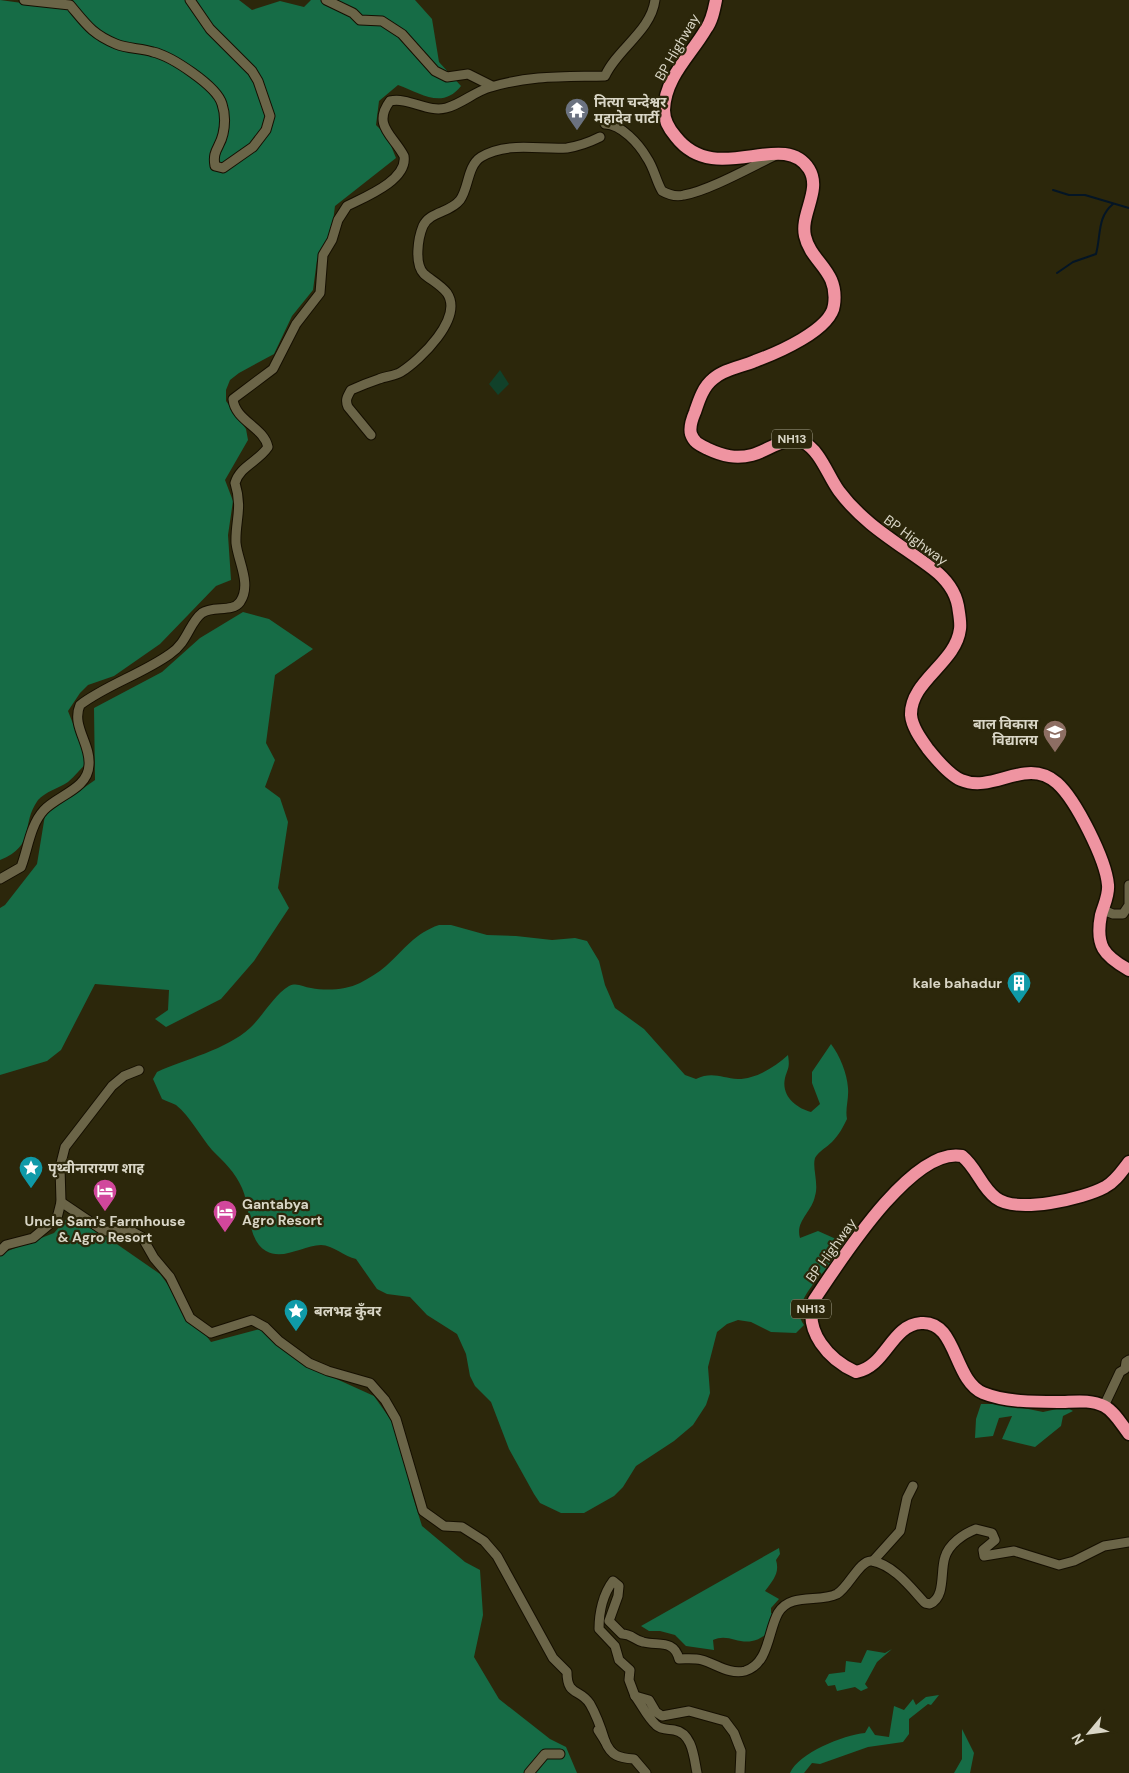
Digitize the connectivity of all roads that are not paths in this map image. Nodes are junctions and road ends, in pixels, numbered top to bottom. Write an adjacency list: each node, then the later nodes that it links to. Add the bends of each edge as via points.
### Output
1 (24, 0): 2 (street, via 70,5 86,26 100,35 117,44 170,58 214,91 224,112 223,136 213,156 215,166 223,168 253,147 266,130 270,116 252,72 210,29)
2 (190, 0)
3 (326, 0): 6 (street, via 360,20 382,21 402,34 435,71 447,77 468,74)
4 (656, 0): 6 (street, via 648,20 605,76 536,76)
5 (716, 0): 9 (highway, BP Highway / NH13, via 706,30 670,83 664,107 666,123 687,150 706,158 725,160)
6 (492, 86): 11 (street, via 445,109 400,99 390,101 386,106 382,115 384,125 404,156 402,170 392,181 342,212 323,255 320,293 296,324 273,369 233,399 236,410 266,440 268,448 241,470 235,483 240,515 236,540 245,579 240,602 230,608 208,609 200,614 184,642 171,654 80,705 77,716 89,765 84,778 64,797 45,808 38,817 21,867)
7 (604, 124): 9 (street, via 613,124 634,141 647,157 662,191 672,196 699,190)
8 (600, 138): 10 (street, via 567,148 513,148 482,156 455,206 423,226 417,257 422,272 447,293 450,310 444,328 412,364 400,373 351,390 347,396 348,408)
9 (779, 153): 13 (highway, BP Highway / NH13, via 800,159 813,177 806,237 832,279 834,309 825,322 780,350 722,372 710,381 699,400 691,425 692,437 697,444 731,457 754,454 793,439 805,442 841,493 878,532 933,569 954,590 960,630 942,664 916,696 911,714 915,727 932,753 960,779 986,782 1024,772 1045,775 1057,783 1078,812 1104,864 1108,892)
10 (371, 435)
11 (0, 879)
12 (1129, 885): 13 (street, via 1129,905 1122,914)
13 (1103, 910): 14 (highway, BP Highway / NH13, via 1100,934 1104,953)
14 (1129, 970)
15 (139, 1070): 17 (street, via 112,1086 65,1147 60,1167)
16 (1129, 1162): 20 (highway, BP Highway / NH13, via 1105,1187 1064,1200 1024,1206 997,1199 962,1156 937,1158 888,1198 814,1300 810,1317 826,1348 856,1372 876,1364 902,1331 922,1322 942,1330 967,1382 983,1393 1037,1402 1093,1402)
17 (61, 1202): 18 (street, via 56,1218 41,1231 32,1238 6,1245); 27 (street, via 104,1231 131,1231 142,1237 170,1277 190,1318 211,1333 252,1320 309,1363 370,1383 396,1419 423,1511 444,1526 462,1527 484,1540 497,1556 553,1658 567,1672 570,1689 590,1704)
18 (0, 1251)
19 (1129, 1360): 20 (street)
20 (1104, 1406): 21 (highway)
21 (1129, 1434)
22 (913, 1486): 24 (street, via 900,1531)
23 (1129, 1542): 24 (street, via 1104,1546 1074,1562 1059,1564 1014,1551 984,1556 983,1550 995,1540 992,1533 976,1529 959,1538 945,1557 939,1592 936,1601 930,1604 896,1574)
24 (873, 1561): 25 (street, via 862,1564 852,1581 836,1594 794,1601 784,1606 778,1613 765,1652 756,1665 747,1671 737,1672 701,1660 679,1659 674,1648 666,1644 644,1642 622,1634 609,1621 618,1596 618,1586 613,1581 599,1612 599,1629 615,1646 619,1660 630,1670 629,1680)
25 (635, 1696): 31 (street, via 656,1725 677,1730 686,1736); 32 (street, via 649,1700 662,1716 689,1711 725,1722 734,1733 741,1751)
26 (598, 1730): 27 (street)
27 (605, 1741): 30 (street, via 609,1751 616,1756 634,1759)
28 (560, 1754): 29 (street, via 545,1754)
29 (529, 1773)
30 (646, 1773)
31 (697, 1773)
32 (740, 1773)

